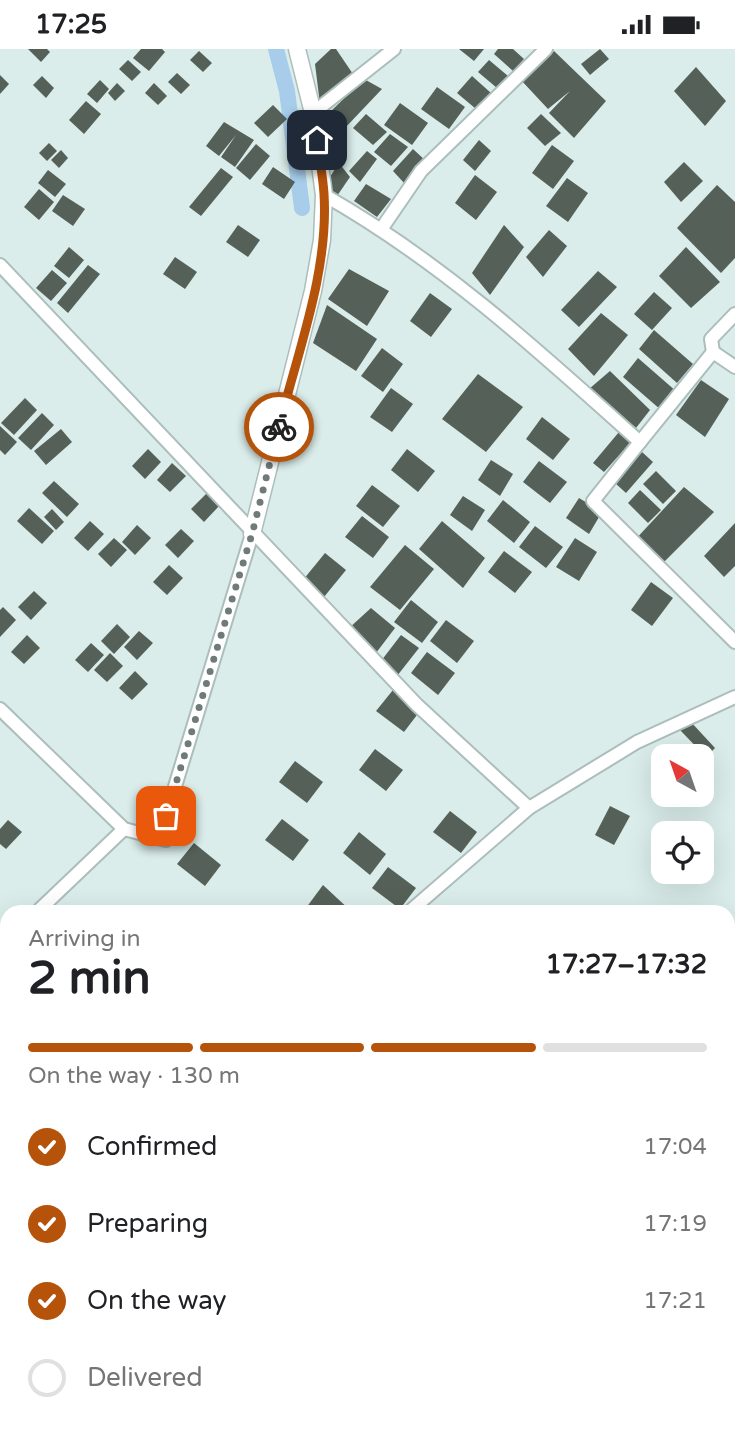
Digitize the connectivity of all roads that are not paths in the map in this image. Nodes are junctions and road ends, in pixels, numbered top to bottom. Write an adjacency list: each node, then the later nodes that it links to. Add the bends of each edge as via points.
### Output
1 (297, 49): 4 (street)
2 (394, 49): 4 (street)
3 (546, 49): 6 (street, via 421,171)
4 (313, 113): 5 (street)
5 (324, 195): 6 (street); 12 (street, via 313,291)
6 (382, 228): 11 (street, via 511,325)
7 (0, 265): 12 (street)
8 (735, 314): 9 (street, via 711,339)
9 (713, 352): 10 (street); 11 (street)
10 (735, 367)
11 (640, 442): 13 (street, via 593,501)
12 (252, 534): 16 (street, via 417,705); 17 (street, via 166,816 166,840)
13 (735, 642)
14 (735, 697): 16 (street, via 637,742)
15 (0, 709): 17 (street)
16 (529, 808): 19 (street)
17 (124, 829): 18 (street)
18 (44, 905)
19 (417, 905)

